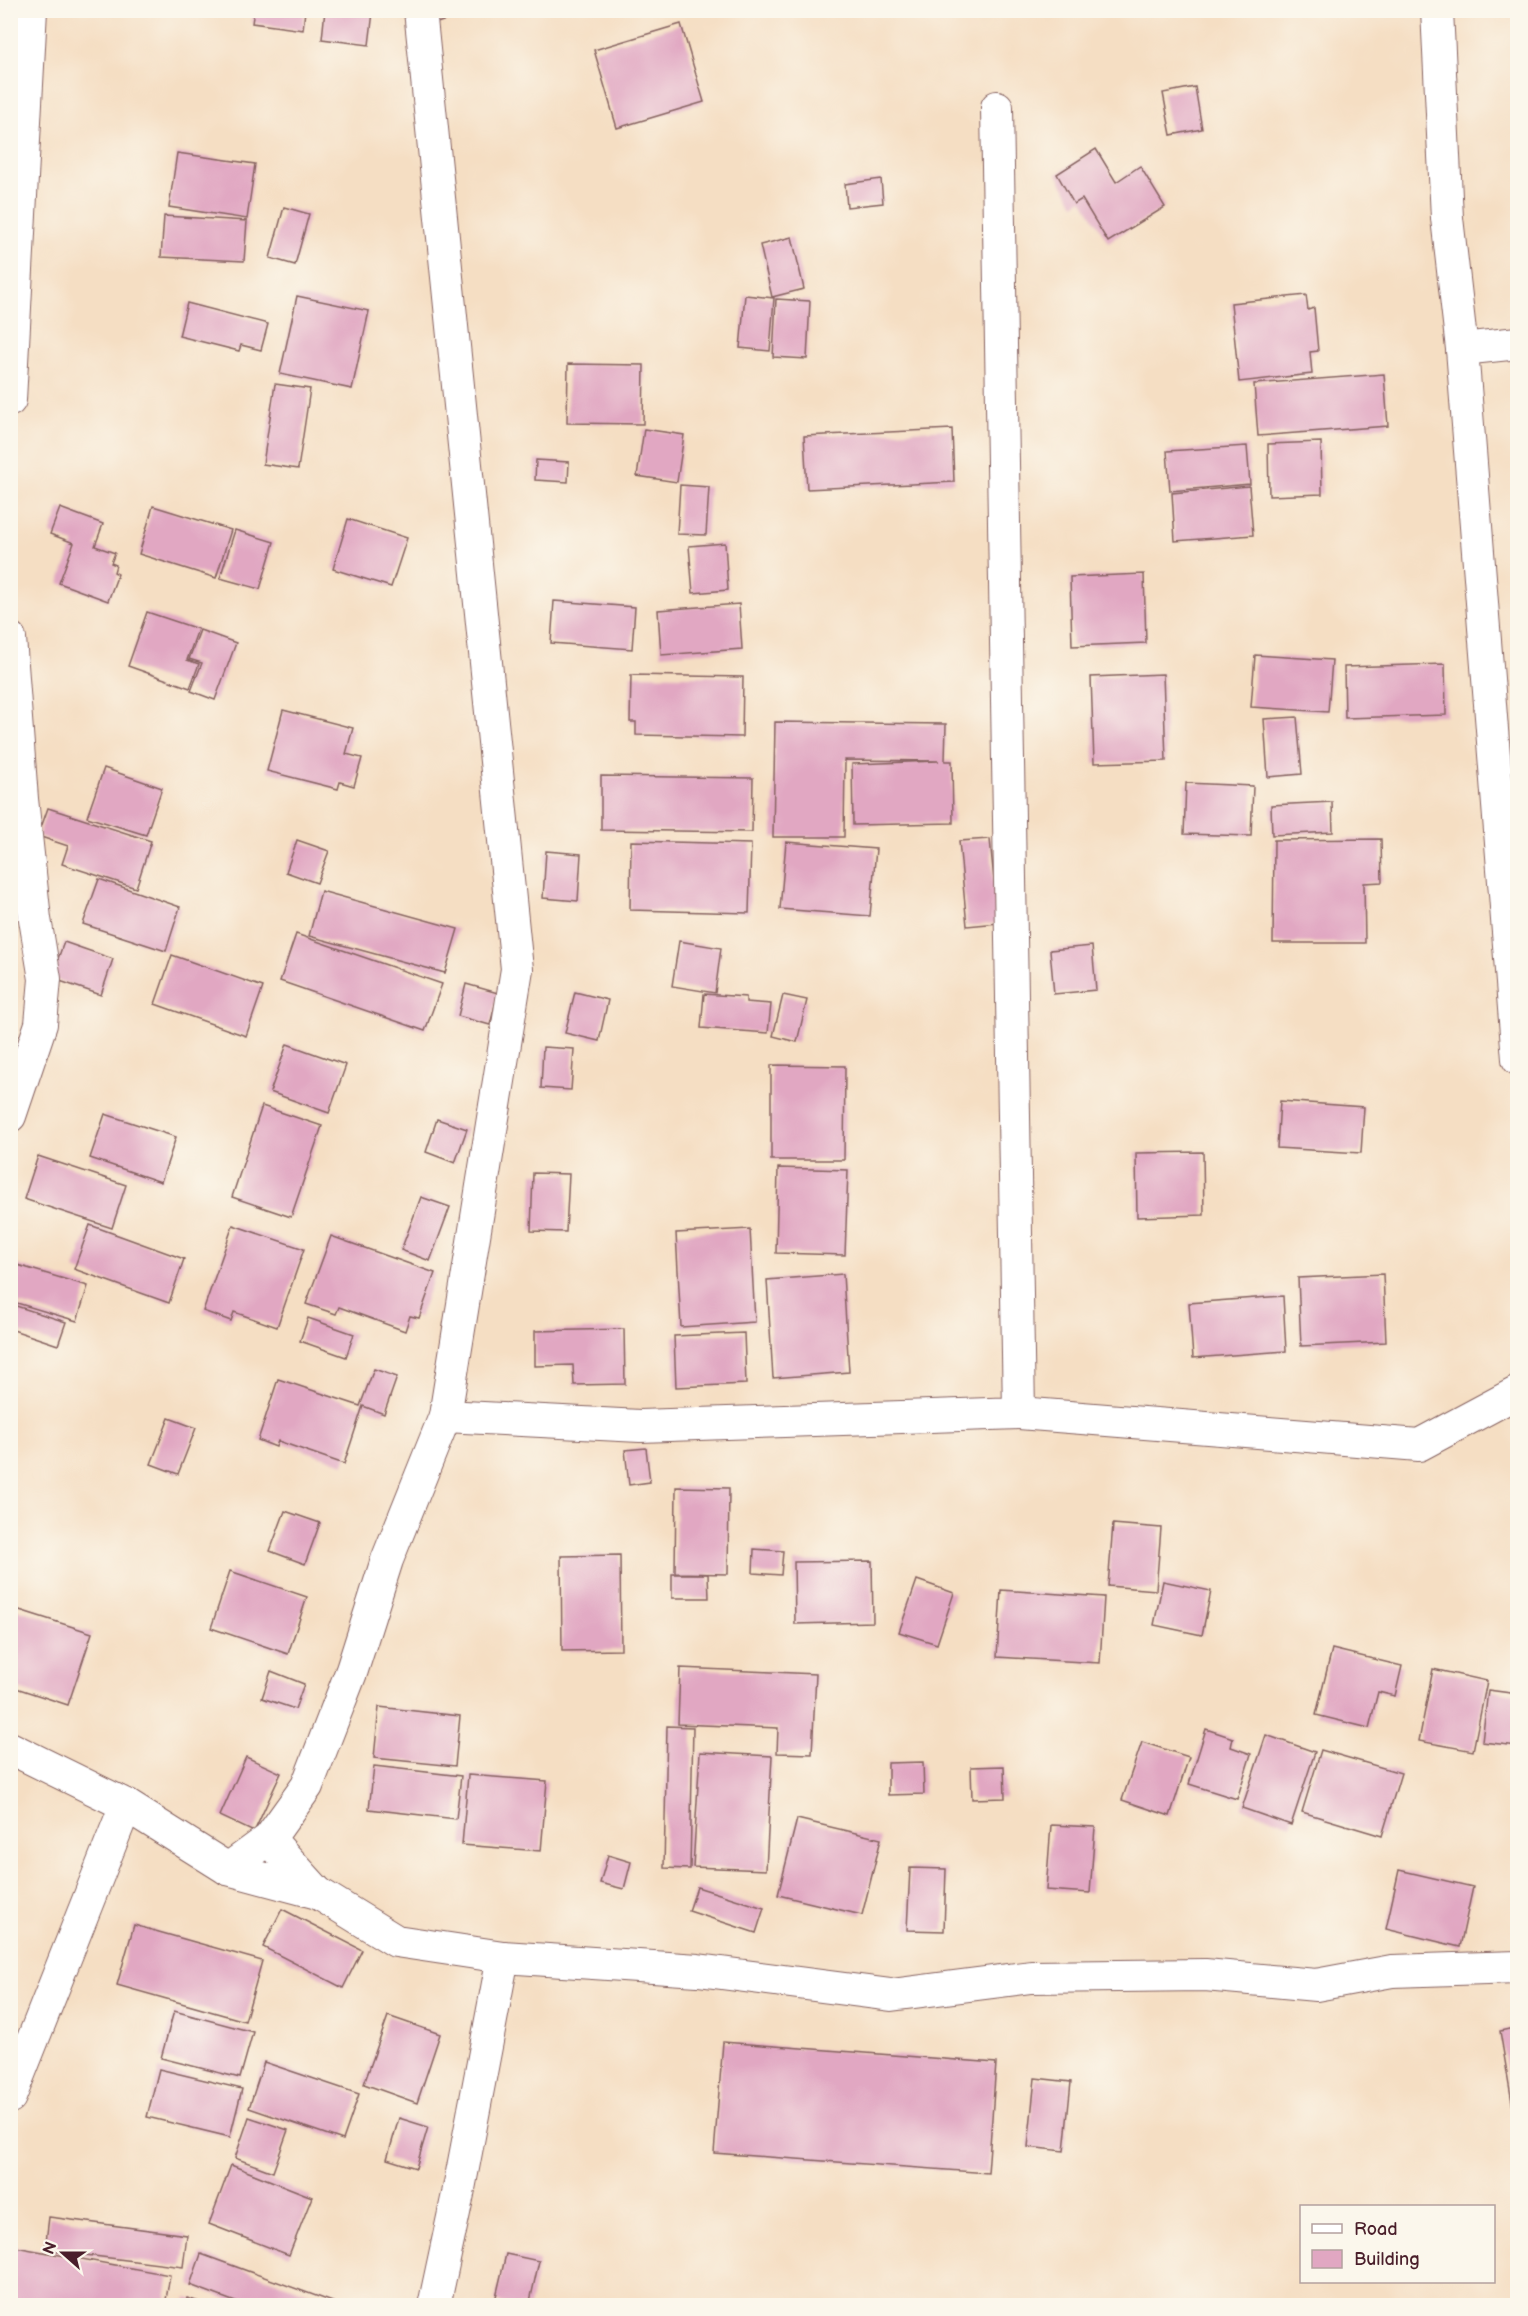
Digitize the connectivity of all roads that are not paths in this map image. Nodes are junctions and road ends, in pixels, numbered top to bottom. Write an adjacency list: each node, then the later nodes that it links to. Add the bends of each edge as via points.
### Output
1 (31, 10): 7 (street)
2 (420, 10): 13 (street, via 517,969)
3 (1437, 10): 6 (street, via 1447,218)
4 (997, 107): 12 (street)
5 (1518, 343): 6 (street)
6 (1462, 349): 9 (street)
7 (10, 400)
8 (10, 638): 10 (street, via 22,799 45,979 41,1024)
9 (1518, 1059)
10 (10, 1116)
11 (1518, 1392): 12 (street, via 1419,1445)
12 (1018, 1413): 13 (street, via 639,1426)
13 (445, 1416): 16 (street, via 387,1560 352,1670 306,1786)
14 (10, 1748): 15 (street)
15 (126, 1805): 17 (street); 21 (street)
16 (269, 1839): 17 (street); 18 (street)
17 (228, 1869): 18 (street)
18 (318, 1893): 19 (street, via 396,1941)
19 (503, 1957): 20 (street, via 698,1970 891,1995 1031,1977 1205,1975 1316,1985 1392,1971); 22 (street)
20 (1518, 1966)
21 (10, 2097)
22 (434, 2306)

